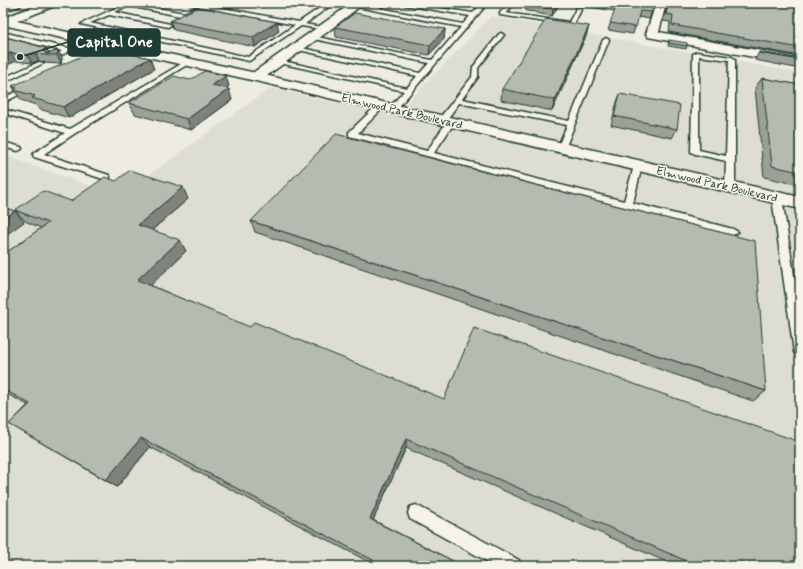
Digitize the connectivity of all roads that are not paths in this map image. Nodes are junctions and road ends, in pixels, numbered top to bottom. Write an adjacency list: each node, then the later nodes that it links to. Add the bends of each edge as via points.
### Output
1 (53, 3): 19 (street)
2 (185, 3): 13 (lane)
3 (208, 3): 13 (lane)
4 (316, 3): 10 (lane)
5 (383, 3): 15 (lane)
6 (396, 3): 18 (lane)
7 (485, 3): 18 (lane)
8 (661, 3): 38 (street, via 652,34)
9 (125, 4): 16 (lane); 17 (lane)
10 (329, 4): 21 (lane)
11 (357, 4): 15 (lane); 23 (street)
12 (512, 4): 14 (lane, via 502,14 571,24)
13 (202, 6): 17 (lane); 21 (lane)
14 (579, 8)
15 (374, 9): 22 (lane)
16 (109, 13): 20 (lane); 26 (lane, via 84,24)
17 (185, 15): 20 (lane)
18 (474, 15): 22 (lane)
19 (3, 16): 28 (street, Elmwood Park Boulevard)
20 (168, 24): 26 (lane)
21 (301, 24): 23 (lane); 26 (lane, via 249,59)
22 (465, 26): 37 (lane)
23 (326, 29): 27 (street)
24 (501, 35): 46 (lane, via 475,68 474,76)
25 (3, 37): 32 (lane, via 7,35)
26 (145, 37)
27 (312, 38): 31 (street); 37 (lane)
28 (88, 40): 30 (street, Elmwood Park Boulevard); 32 (lane)
29 (606, 40): 50 (lane)
30 (113, 45): 34 (lane); 35 (street, Elmwood Park Boulevard)
31 (297, 49): 36 (street); 40 (lane)
32 (67, 50): 33 (lane)
33 (56, 56)
34 (78, 62)
35 (188, 62): 41 (street, Elmwood Park Boulevard); 51 (lane)
36 (278, 62): 41 (street); 44 (lane)
37 (433, 62): 40 (lane)
38 (800, 62)
39 (41, 64): 42 (lane)
40 (421, 76): 44 (lane)
41 (256, 77): 47 (street, Elmwood Park Boulevard)
42 (3, 81)
43 (37, 83): 45 (lane)
44 (408, 90): 47 (lane)
45 (3, 100)
46 (457, 100): 49 (lane); 50 (lane)
47 (386, 107): 49 (street, Elmwood Park Boulevard); 55 (lane, via 352,134)
48 (3, 111): 51 (lane)
49 (447, 121): 54 (street, Elmwood Park Boulevard); 55 (lane)
50 (571, 124): 54 (lane)
51 (71, 132): 58 (lane, via 37,154)
52 (3, 144): 53 (lane)
53 (18, 149)
54 (561, 149): 57 (street, Elmwood Park Boulevard)
55 (430, 153): 62 (lane)
56 (731, 159): 56 (lane, via 695,152 696,54 732,59); 59 (lane)
57 (638, 166): 59 (street, Elmwood Park Boulevard); 62 (lane)
58 (106, 177)
59 (730, 187): 60 (street, Elmwood Park Boulevard)
60 (777, 198): 61 (street, Elmwood Park Boulevard); 64 (lane)
61 (800, 203)
62 (628, 205): 63 (lane)
63 (733, 232)
64 (800, 352)
65 (416, 513): 66 (lane)
66 (513, 566)

